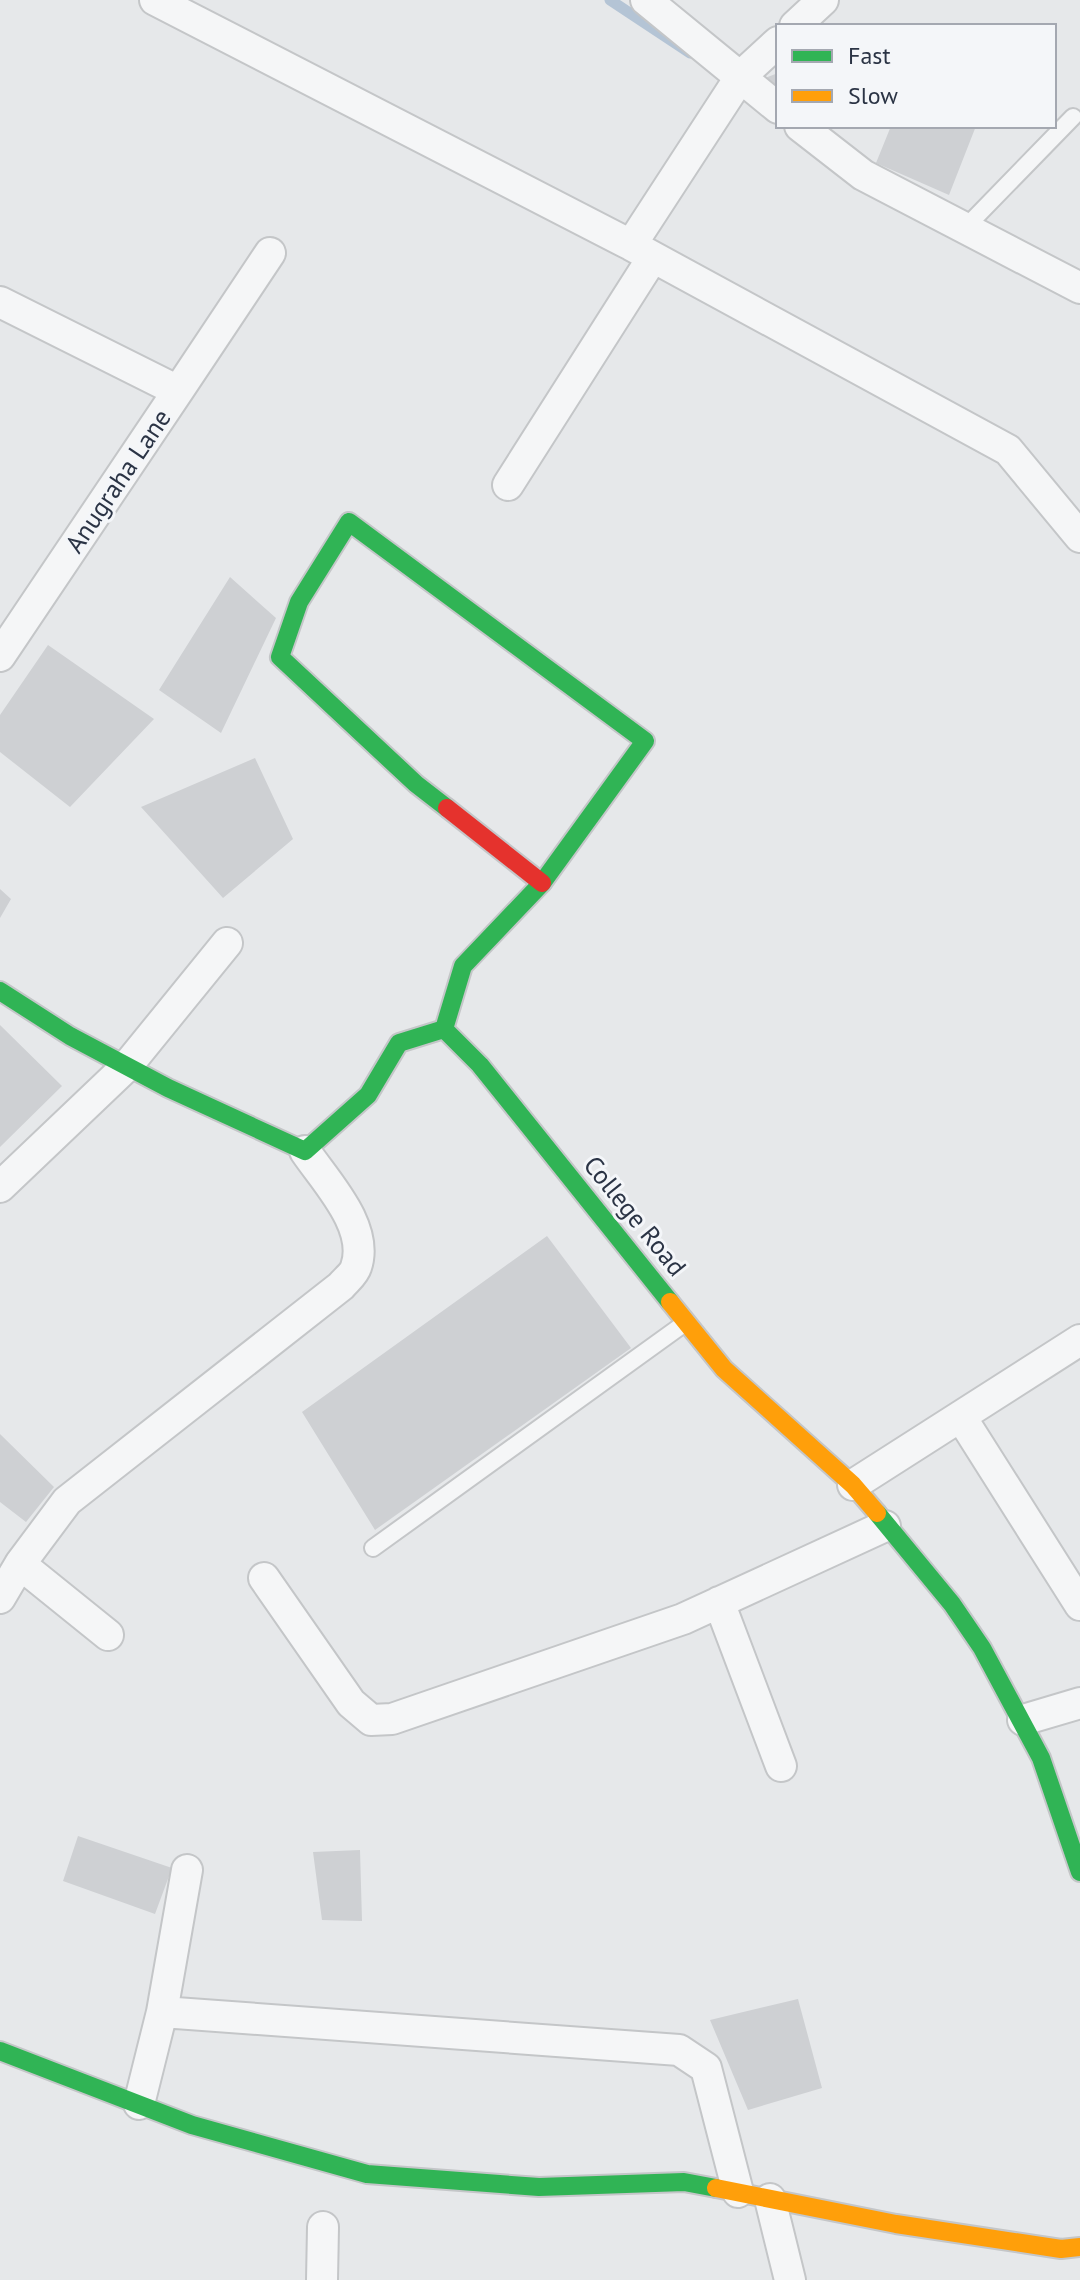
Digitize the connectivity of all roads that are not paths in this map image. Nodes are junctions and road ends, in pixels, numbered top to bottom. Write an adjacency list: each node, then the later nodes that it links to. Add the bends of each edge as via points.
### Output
1 (155, 0): 11 (street)
2 (646, 0): 6 (street)
3 (823, 0): 4 (street)
4 (797, 24)
5 (776, 44): 6 (street)
6 (741, 76): 7 (street); 11 (street)
7 (776, 106)
8 (1073, 117): 10 (lane)
9 (803, 128): 10 (street, via 863,175)
10 (965, 228): 13 (street)
11 (642, 251): 16 (street); 17 (street, via 1008,450)
12 (270, 253): 15 (street)
13 (1080, 288)
14 (0, 302): 15 (street, Anugraha Lane)
15 (178, 391): 18 (street, Anugraha Lane)
16 (508, 485)
17 (1080, 537)
18 (0, 656)
19 (542, 883): 19 (street, via 645,741 349,522 299,602 280,657 416,784); 22 (street, via 463,966)
20 (227, 943): 23 (street)
21 (0, 991): 23 (street)
22 (444, 1029): 24 (street, via 399,1043 368,1095); 26 (street, College Road, via 480,1065)
23 (127, 1066): 24 (street); 25 (street)
24 (305, 1151): 32 (street, via 355,1224 356,1269 67,1501)
25 (0, 1187)
26 (686, 1322): 29 (street, College Road, via 724,1369); 31 (lane)
27 (1080, 1340): 28 (street)
28 (961, 1417): 29 (street); 36 (street)
29 (853, 1485): 30 (street, College Road)
30 (885, 1526): 35 (street); 39 (street, College Road, via 952,1604)
31 (373, 1548)
32 (20, 1564): 34 (street); 37 (street)
33 (264, 1578): 35 (street, via 351,1703 371,1720 392,1719)
34 (0, 1598)
35 (719, 1602): 40 (street)
36 (1080, 1605)
37 (108, 1635)
38 (1080, 1703): 39 (street)
39 (1023, 1720): 42 (street, College Road)
40 (781, 1766)
41 (187, 1870): 43 (street)
42 (1080, 1872)
43 (162, 2012): 45 (street); 46 (street, via 679,2050 706,2068)
44 (0, 2051): 45 (street)
45 (139, 2104): 46 (street, via 192,2125 367,2174 539,2187 684,2182)
46 (738, 2192): 47 (street)
47 (770, 2199): 49 (street, via 896,2224 1061,2249); 51 (street)
48 (323, 2227): 50 (street)
49 (1080, 2247)
50 (322, 2280)
51 (790, 2280)

